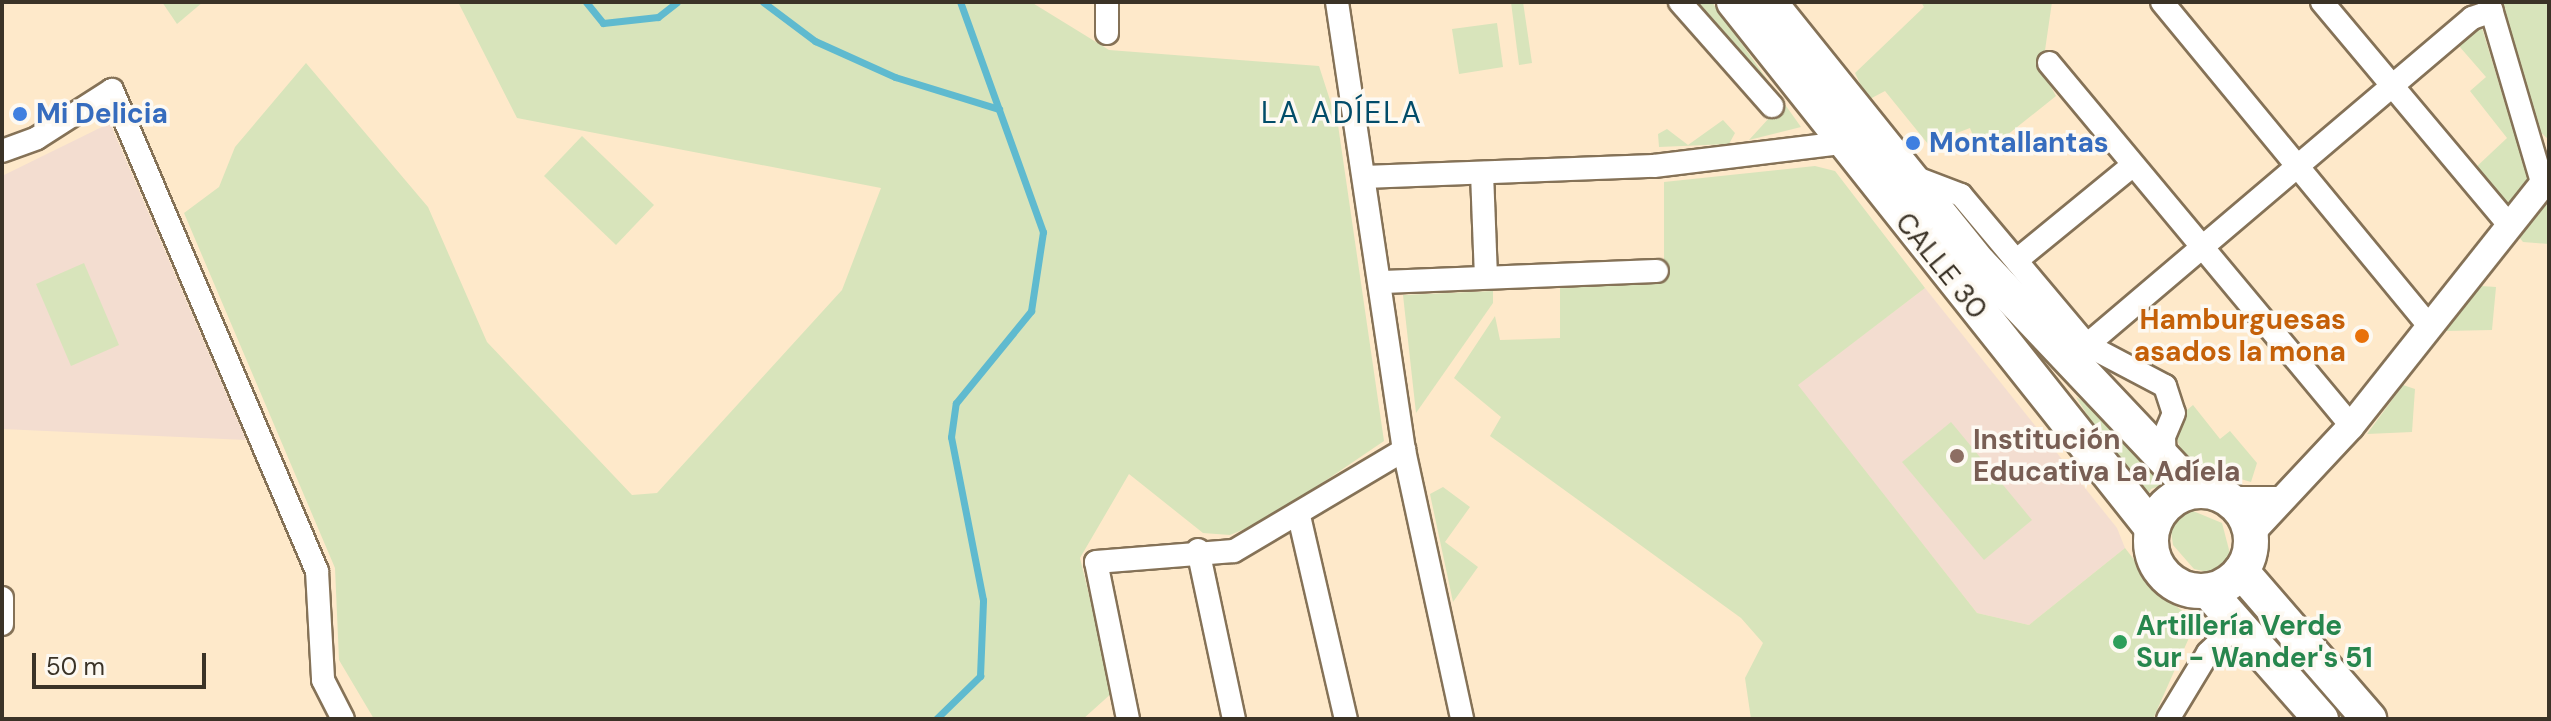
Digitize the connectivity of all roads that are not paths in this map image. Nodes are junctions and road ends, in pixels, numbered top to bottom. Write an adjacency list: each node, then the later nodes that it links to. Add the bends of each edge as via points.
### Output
1 (1107, 2): 9 (street)
2 (1337, 2): 19 (street)
3 (1680, 2): 12 (street)
4 (1734, 2): 13 (main road, CALLE 30)
5 (1769, 2): 17 (main road, CALLE 30)
6 (2162, 2): 16 (street)
7 (2322, 2): 11 (street)
8 (2490, 7): 11 (street); 20 (street)
9 (1107, 33)
10 (2049, 63): 15 (street)
11 (2391, 86): 16 (street); 21 (street)
12 (1772, 106)
13 (1841, 143): 18 (street, via 1654,166); 36 (main road, CALLE 30)
14 (2, 151): 44 (street, via 37,138 112,90 317,571 323,680)
15 (2132, 166): 22 (street); 23 (street)
16 (2300, 168): 22 (street); 27 (street)
17 (1900, 172): 23 (street, via 1961,195); 31 (main road, CALLE 30, via 2107,406)
18 (1482, 173): 19 (street); 25 (street)
19 (1364, 177): 26 (street)
20 (2546, 179): 21 (street)
21 (2509, 225): 27 (street)
22 (2201, 249): 28 (street); 29 (street)
23 (2017, 260): 28 (street)
24 (1657, 271): 25 (street)
25 (1486, 277): 26 (street)
26 (1382, 282): 30 (street)
27 (2429, 326): 29 (street)
28 (2087, 345): 31 (street, via 2165,386 2174,413 2164,437)
29 (2351, 426): 34 (street)
30 (1404, 450): 35 (street); 48 (street)
31 (2165, 461): 32 (main road, CALLE 30)
32 (2194, 490): 33 (main road); 36 (main road, via 2160,510)
33 (2231, 500): 34 (street); 37 (main road)
34 (2280, 500): 37 (street)
35 (1299, 516): 38 (street, via 1234,551); 47 (street)
36 (2152, 528): 40 (main road, via 2151,548 2164,574 2188,590)
37 (2251, 533): 39 (main road)
38 (1198, 550): 45 (street, via 1096,562); 46 (street)
39 (2241, 571): 40 (main road); 51 (main road)
40 (2208, 591): 43 (main road)
41 (2, 598): 42 (street)
42 (2, 624)
43 (2236, 626): 49 (street, via 2208,653); 50 (main road)
44 (343, 719)
45 (1128, 719)
46 (1234, 719)
47 (1346, 719)
48 (1462, 719)
49 (2168, 719)
50 (2321, 719)
51 (2369, 719)

